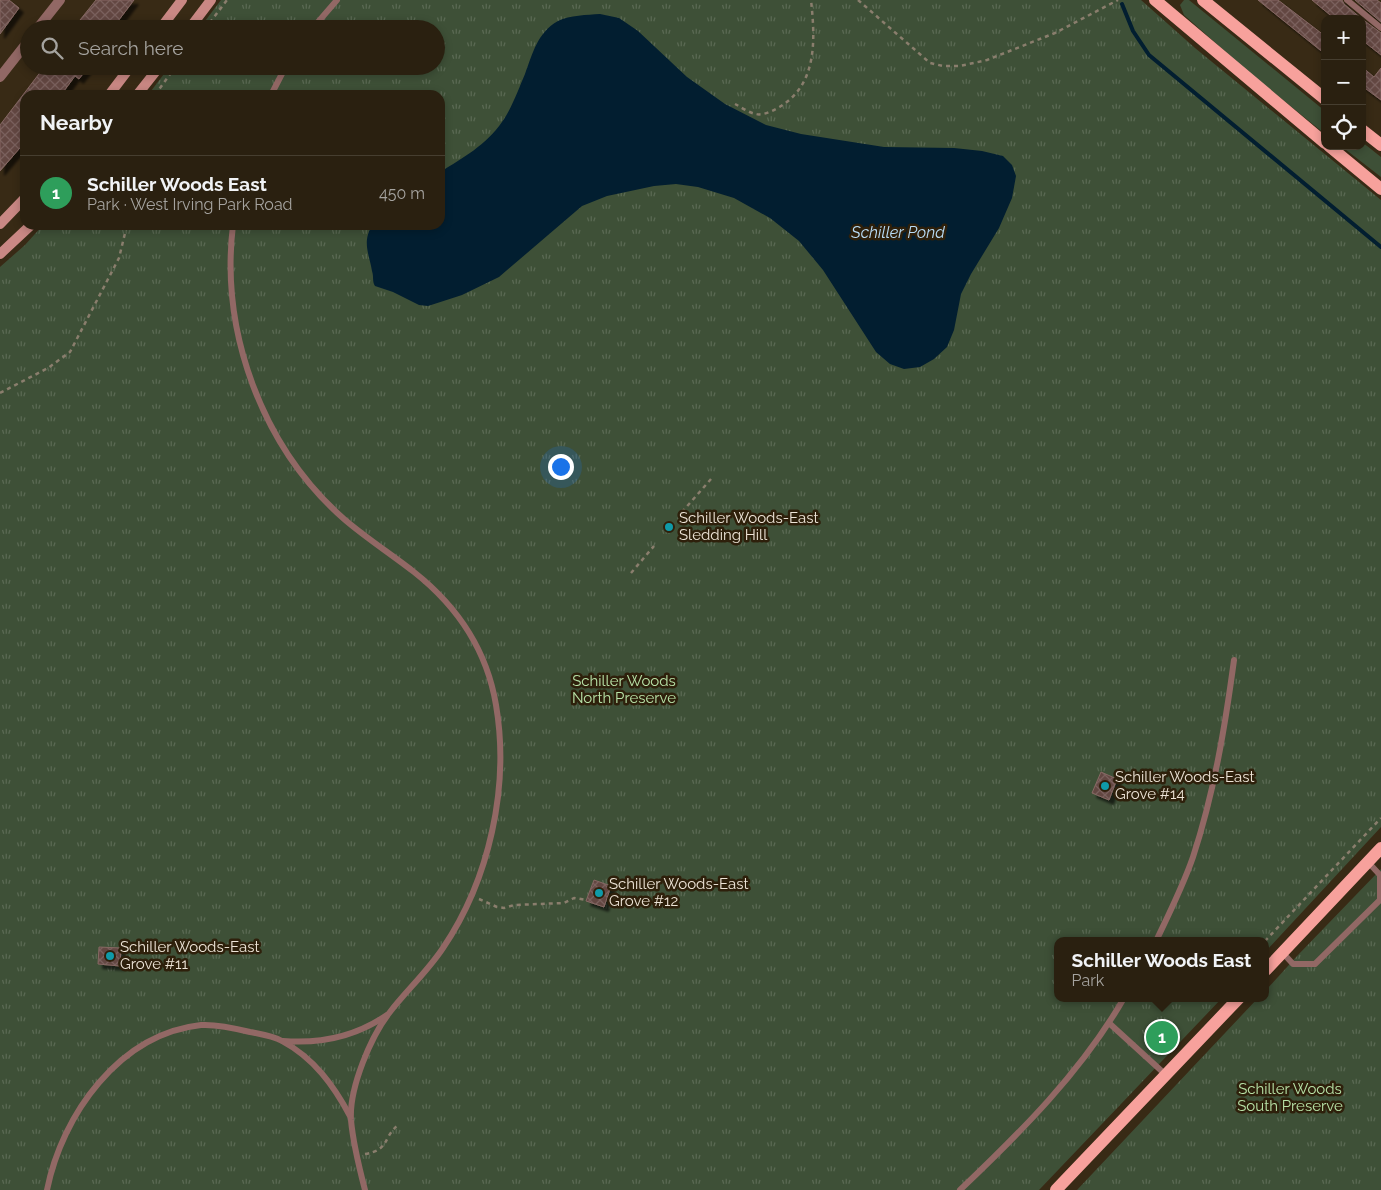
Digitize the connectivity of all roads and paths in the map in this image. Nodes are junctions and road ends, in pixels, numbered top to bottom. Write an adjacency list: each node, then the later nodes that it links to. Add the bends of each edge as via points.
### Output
1 (60, 0): 12 (street)
2 (182, 0): 13 (main road)
3 (211, 0): 14 (main road)
4 (227, 0): 15 (path)
5 (337, 0): 16 (lane)
6 (811, 0): 29 (path, via 812,60 804,83 788,101 768,112 757,115)
7 (858, 0): 8 (path, via 930,63 943,66 987,60 1055,33)
8 (1118, 0)
9 (1203, 0): 28 (main road)
10 (1347, 0): 17 (lane)
11 (1158, 1): 31 (main road)
12 (44, 20)
13 (167, 20)
14 (195, 20)
15 (212, 20)
16 (320, 20)
17 (1381, 28)
18 (20, 51): 23 (street)
19 (124, 75): 24 (main road)
20 (153, 75): 25 (main road)
21 (169, 75): 26 (path)
22 (281, 75): 27 (lane)
23 (0, 77)
24 (113, 90)
25 (142, 90)
26 (159, 90)
27 (273, 90)
28 (1321, 96)
29 (735, 104)
30 (1366, 133): 32 (main road)
31 (1321, 140)
32 (1381, 145)
33 (1334, 150): 34 (main road)
34 (1381, 189)
35 (20, 203): 36 (main road)
36 (0, 224)
37 (26, 230): 40 (main road)
38 (126, 230): 41 (path, via 119,258 70,352 48,368)
39 (233, 230): 50 (lane, via 231,274 237,324 256,395 276,437 327,502 363,534 415,572 451,607 473,638 488,672 499,726 498,787 488,847)
40 (0, 254)
41 (0, 393)
42 (711, 479): 43 (path)
43 (682, 512)
44 (654, 546): 45 (path)
45 (631, 573)
46 (1234, 660): 52 (lane, via 1220,752 1203,823 1182,884)
47 (1381, 818): 53 (path)
48 (1381, 848): 49 (main road)
49 (1368, 862): 54 (main road); 54 (lane, via 1380,875 1380,900 1315,964 1293,964)
50 (471, 895): 51 (path, via 504,908 564,903 574,898); 58 (lane, via 459,922 429,968)
51 (587, 900)
52 (1158, 937)
53 (1269, 937)
54 (1282, 952): 55 (main road)
55 (1269, 967)
56 (1122, 1002): 59 (lane)
57 (1235, 1002): 61 (main road)
58 (390, 1012): 60 (lane, via 360,1031 344,1036 312,1042); 62 (lane, via 362,1063)
59 (1109, 1023): 61 (lane); 67 (lane, via 1052,1096)
60 (281, 1040): 62 (lane, via 318,1068); 65 (lane, via 237,1028 201,1025 153,1040 137,1050 106,1075 78,1111 59,1150)
61 (1166, 1075): 68 (main road)
62 (351, 1118): 64 (lane)
63 (398, 1124): 64 (path, via 388,1134 381,1150)
64 (357, 1155): 66 (lane)
65 (47, 1190)
66 (365, 1190)
67 (960, 1190)
68 (1056, 1190)

